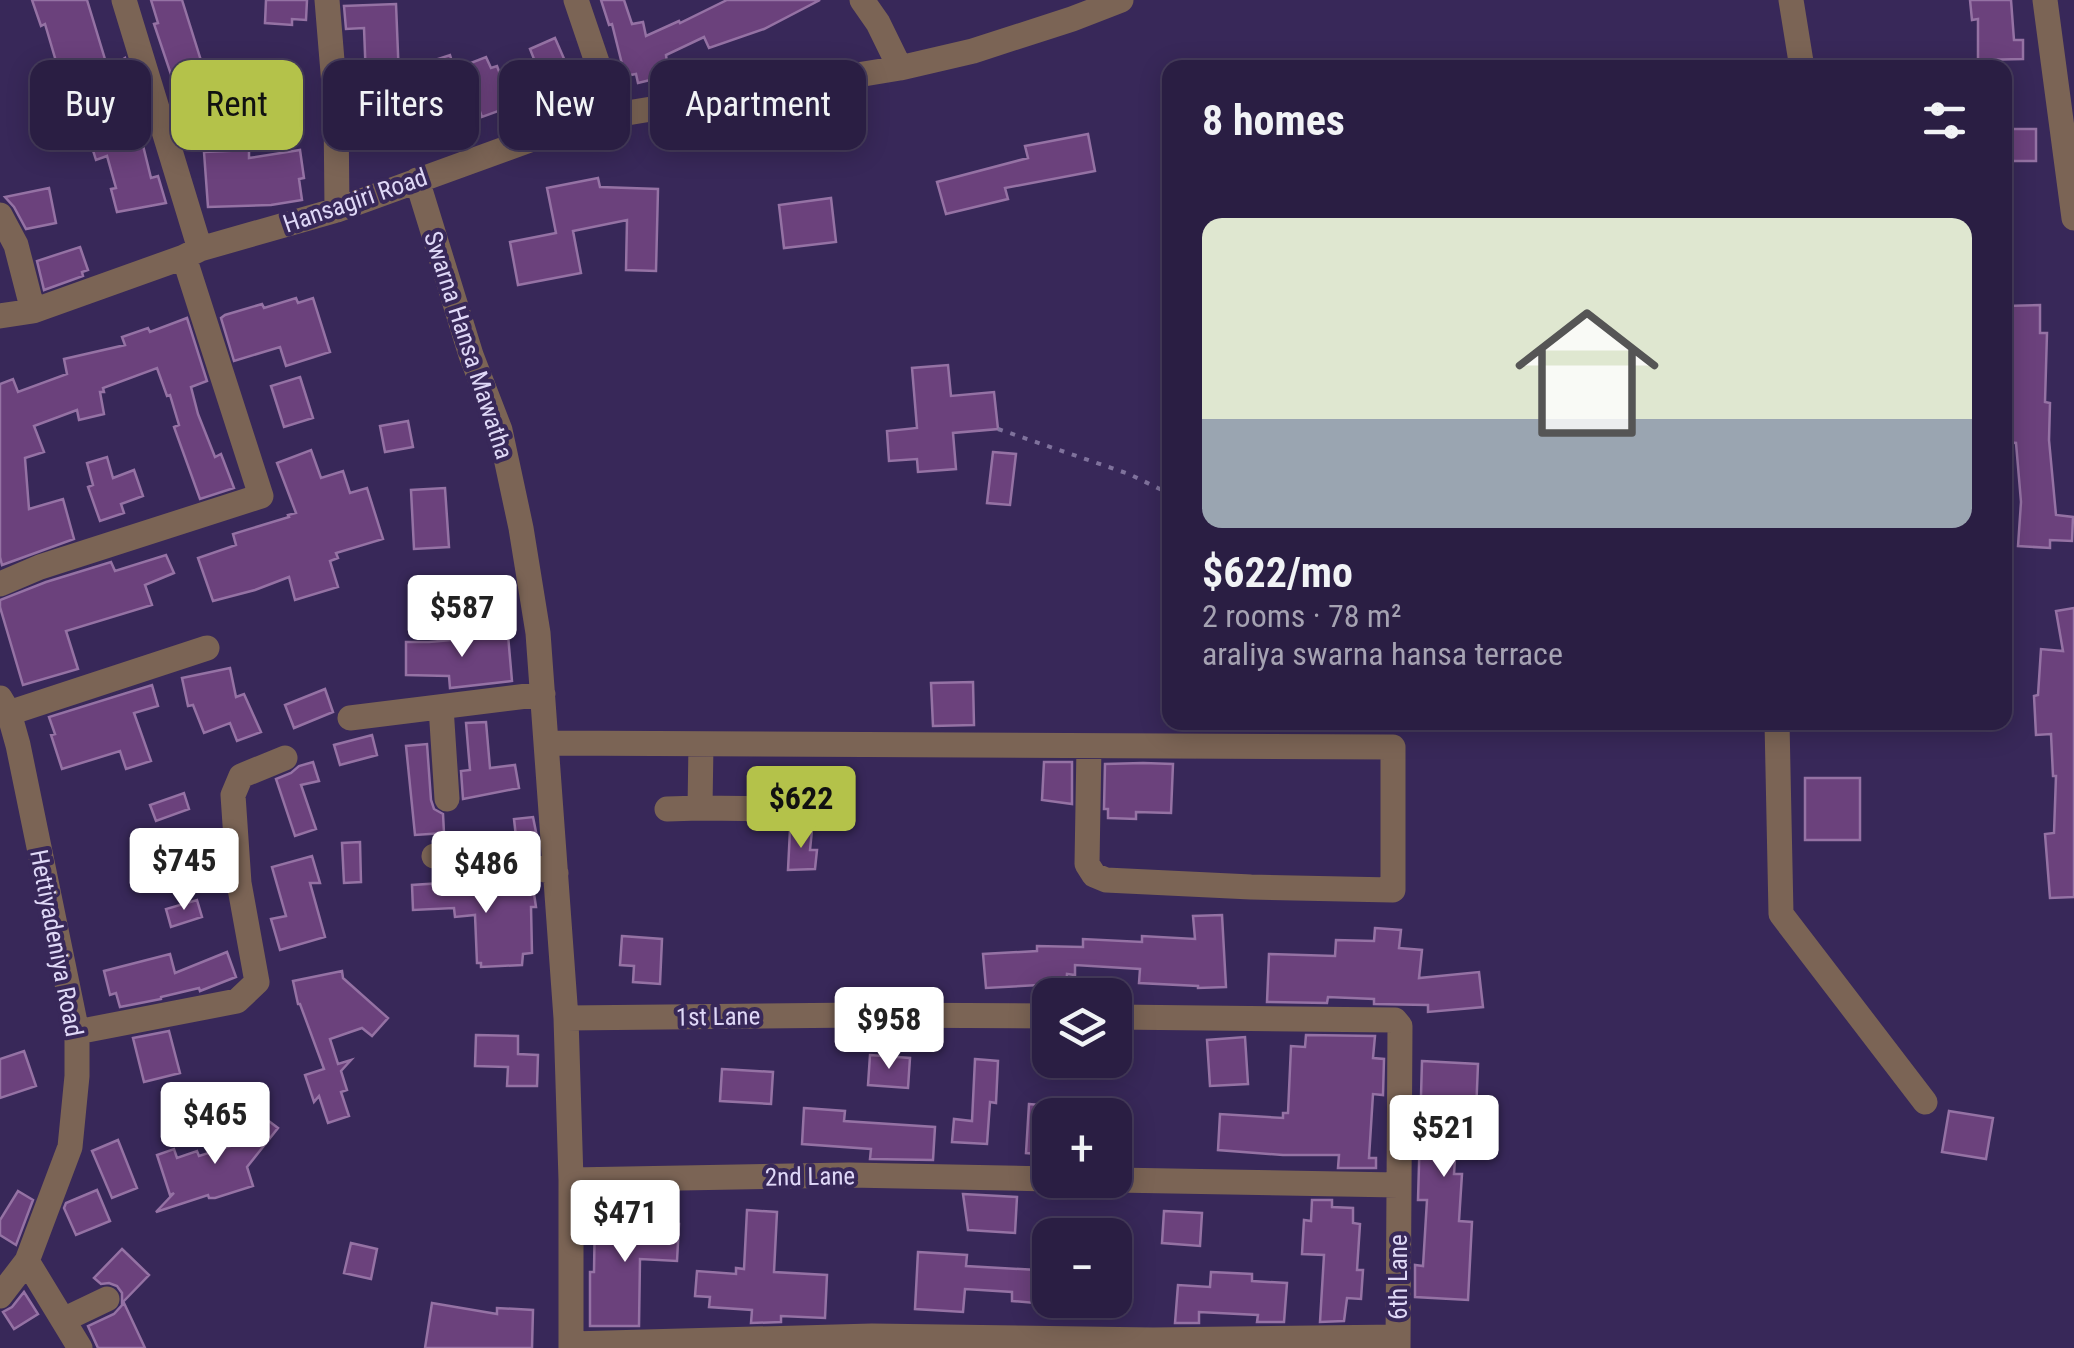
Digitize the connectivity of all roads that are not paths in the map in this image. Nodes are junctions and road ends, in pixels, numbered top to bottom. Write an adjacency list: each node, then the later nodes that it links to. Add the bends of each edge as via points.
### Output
1 (124, 0): 17 (street)
2 (327, 0): 14 (street)
3 (576, 0): 8 (street)
4 (862, 0): 10 (street)
5 (1121, 0): 10 (street, Hansagiri Road, via 973,51)
6 (1791, 0): 9 (street)
7 (2046, 0): 16 (street)
8 (596, 60)
9 (1801, 60)
10 (900, 68): 11 (street, Hansagiri Road)
11 (630, 113)
12 (503, 150): 13 (street, Hansagiri Road)
13 (417, 180): 14 (street, Hansagiri Road); 22 (street, Swarna Hansa Mawatha, via 500,430 536,616)
14 (337, 210): 17 (street, Hansagiri Road)
15 (0, 215): 18 (street, via 16,246)
16 (2074, 218)
17 (192, 253): 18 (street, Hansagiri Road); 20 (street, via 261,496)
18 (33, 311): 19 (street, Hansagiri Road)
19 (0, 316)
20 (0, 584)
21 (208, 648): 23 (street)
22 (542, 694): 24 (street); 27 (street, Swarna Hansa Mawatha)
23 (4, 705): 40 (street, Hettiyadeniya Road)
24 (441, 707): 25 (street); 31 (street)
25 (350, 718)
26 (1777, 730): 41 (street, via 1780,914)
27 (546, 743): 28 (street); 36 (street, Swarna Hansa Mawatha)
28 (701, 744): 29 (street); 32 (street)
29 (1089, 746): 29 (street, via 1393,747 1394,890 1094,875 1087,864)
30 (285, 758): 40 (street, via 241,776 234,795 239,883 258,982 237,1000)
31 (446, 799)
32 (700, 808): 33 (street); 34 (street)
33 (781, 809)
34 (667, 810)
35 (434, 856): 36 (street, via 470,850)
36 (556, 873): 39 (street, Swarna Hansa Mawatha)
37 (1032, 1016): 39 (street, 1st Lane)
38 (1132, 1017): 45 (street, 6th Lane, via 1396,1020)
39 (566, 1018): 43 (street, Swarna Hansa Mawatha)
40 (77, 1032): 46 (street, Hettiyadeniya Road, via 70,1147)
41 (1924, 1102)
42 (1032, 1179): 43 (street, 2nd Lane)
43 (570, 1180): 51 (street, Swarna Hansa Mawatha)
44 (1132, 1180): 45 (street)
45 (1398, 1185): 50 (street, 6th Lane)
46 (28, 1261): 47 (street, Hettiyadeniya Road); 49 (street)
47 (0, 1296)
48 (106, 1299): 49 (street)
49 (63, 1320): 52 (street)
50 (1398, 1343): 51 (street, via 872,1336)
51 (571, 1346)
52 (80, 1348)

